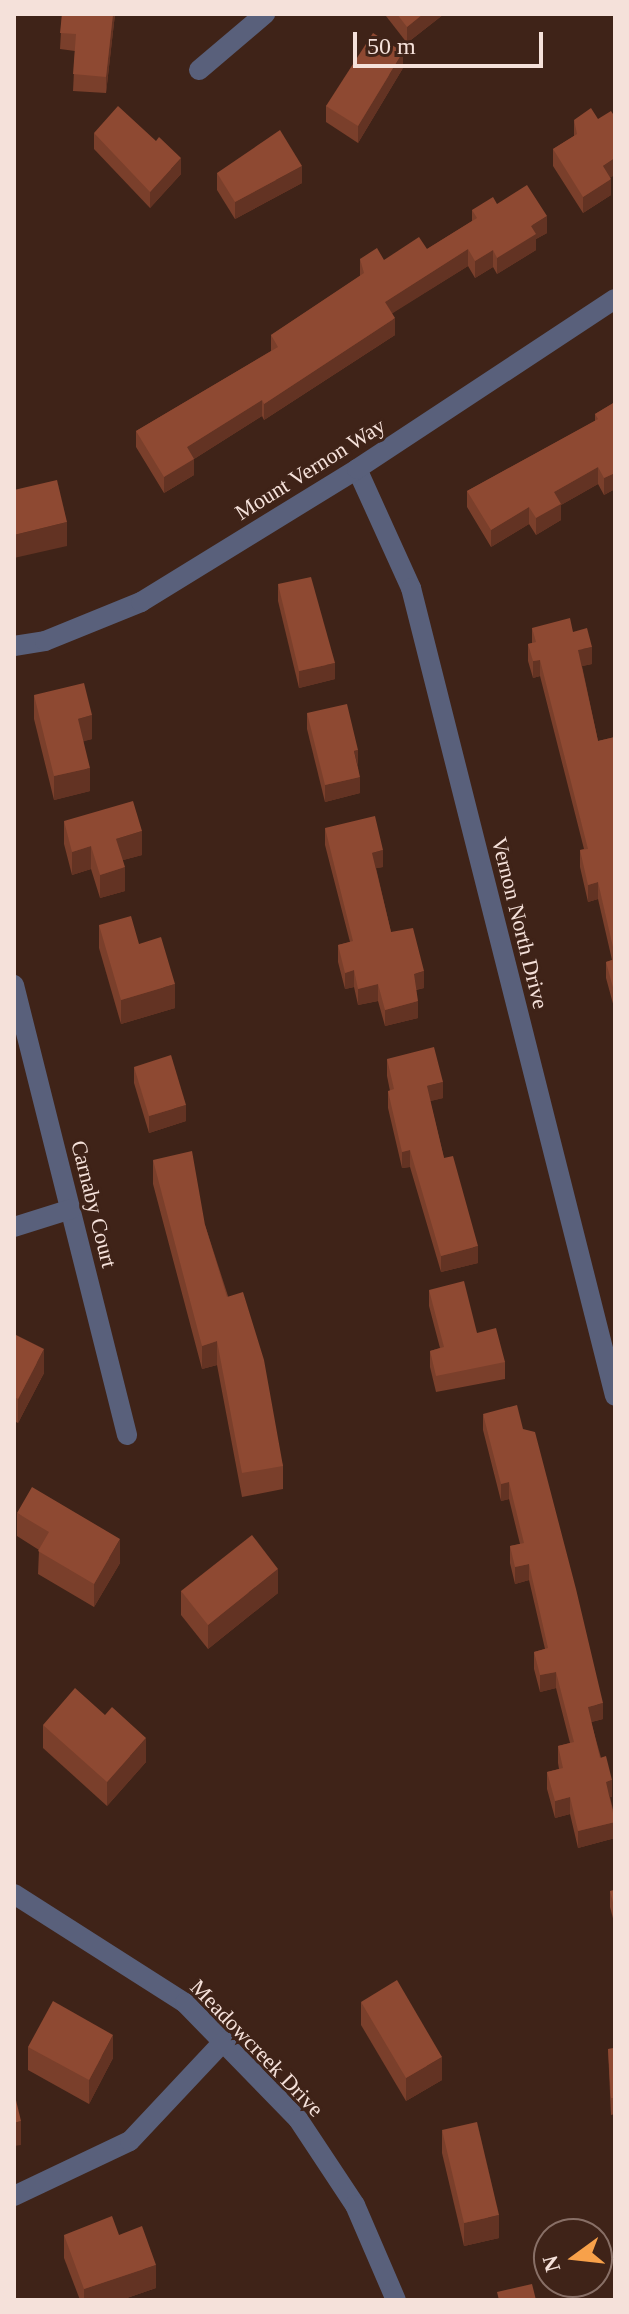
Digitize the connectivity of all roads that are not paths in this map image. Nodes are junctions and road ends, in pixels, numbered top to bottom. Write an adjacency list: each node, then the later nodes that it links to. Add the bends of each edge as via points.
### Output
1 (265, 14): 2 (street)
2 (199, 70)
3 (615, 299): 4 (street, Mount Vernon Way)
4 (357, 469): 5 (street, Mount Vernon Way, via 141,602 45,641); 9 (street, Vernon North Drive, via 411,588)
5 (14, 646)
6 (14, 985): 7 (street, Carnaby Court)
7 (71, 1209): 8 (street); 10 (street, Carnaby Court)
8 (14, 1227)
9 (615, 1396)
10 (127, 1435)
11 (14, 1894): 12 (street, Meadowcreek Drive, via 185,2003)
12 (224, 2041): 13 (street, via 130,2141); 14 (street, Meadowcreek Drive, via 298,2119 355,2205)
13 (14, 2196)
14 (396, 2300)

